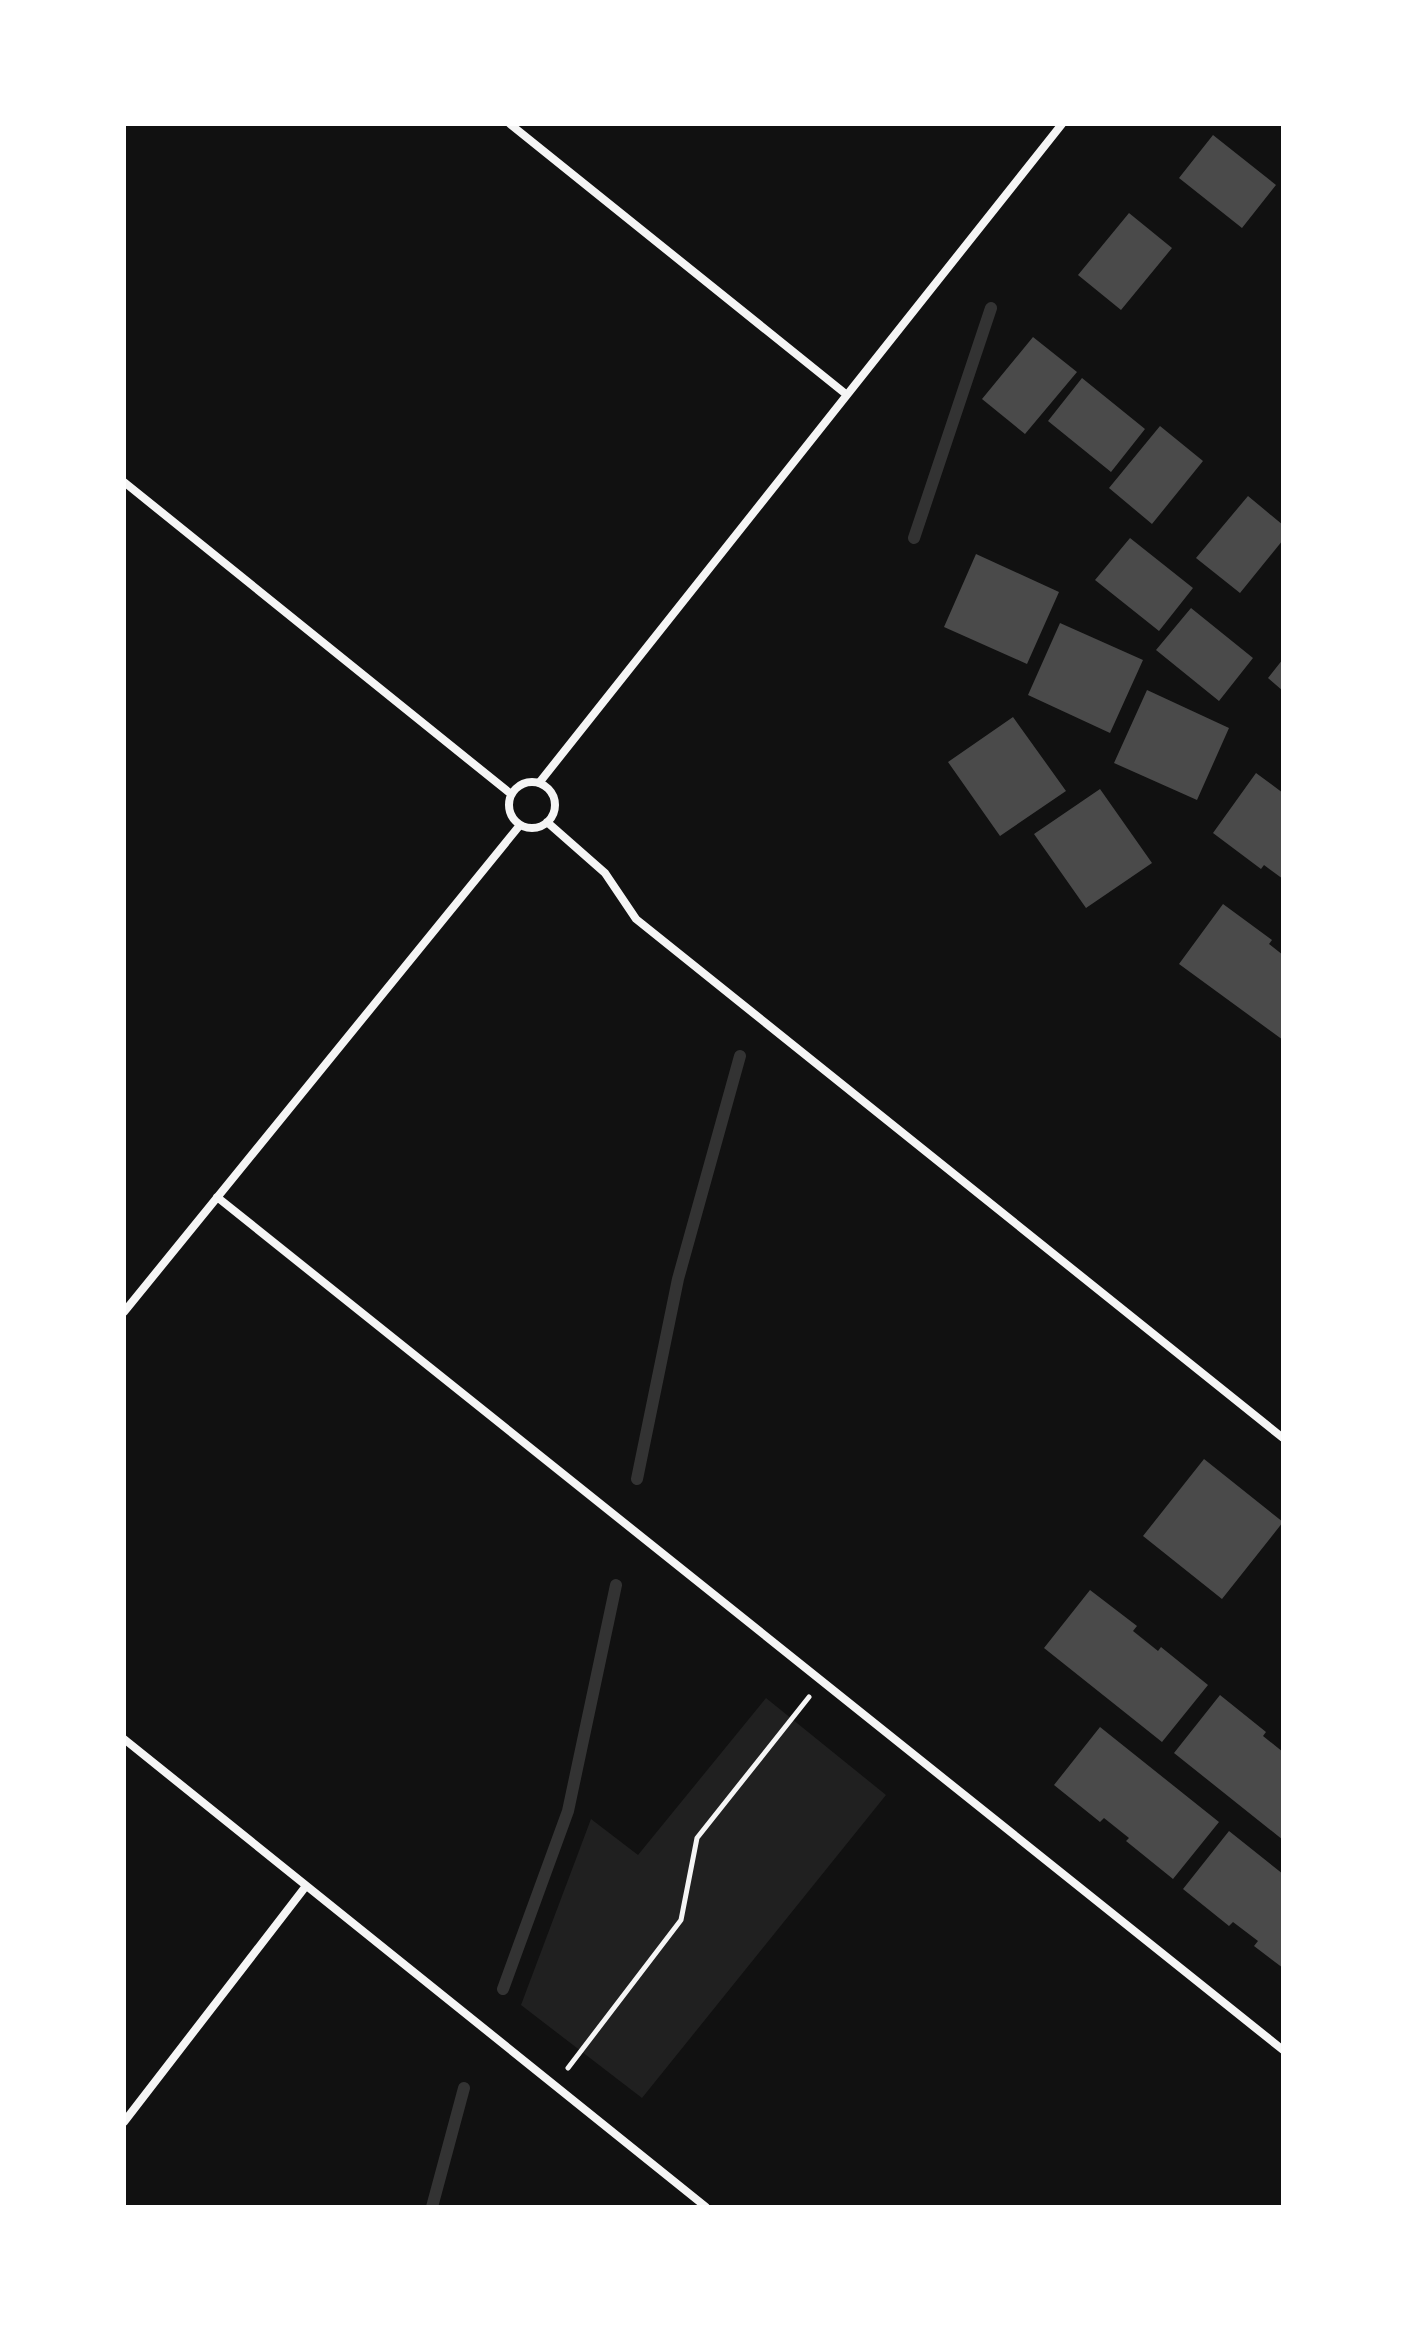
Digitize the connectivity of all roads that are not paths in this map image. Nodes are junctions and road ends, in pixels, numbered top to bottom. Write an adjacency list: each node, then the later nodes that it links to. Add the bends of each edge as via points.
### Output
1 (510, 124): 3 (street)
2 (1062, 124): 3 (street)
3 (847, 395): 5 (street)
4 (124, 482): 6 (street)
5 (539, 783): 6 (street, via 523,783); 7 (street, via 554,798)
6 (511, 794): 8 (street, via 510,812)
7 (547, 822): 8 (street, via 533,828); 11 (street, via 605,873 636,919)
8 (520, 825): 9 (street)
9 (217, 1197): 10 (street); 14 (street)
10 (124, 1312)
11 (1283, 1438)
12 (124, 1739): 13 (street)
13 (306, 1886): 15 (street); 16 (street)
14 (1283, 2050)
15 (124, 2122)
16 (706, 2207)

